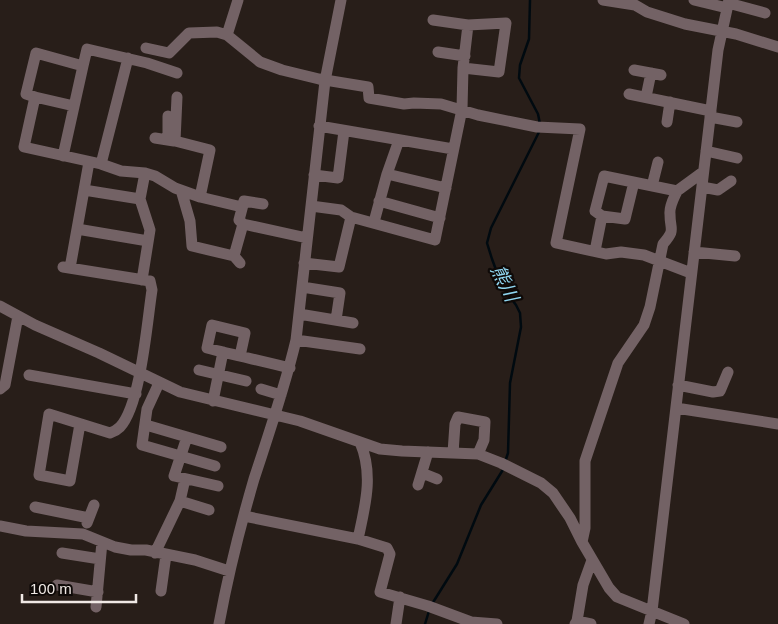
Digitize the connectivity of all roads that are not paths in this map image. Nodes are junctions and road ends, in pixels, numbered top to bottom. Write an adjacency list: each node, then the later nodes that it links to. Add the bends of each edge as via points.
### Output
1 (238, 0): 10 (street)
2 (342, 0): 20 (street)
3 (603, 0): 9 (street, via 635,5 685,24)
4 (694, 0): 5 (street)
5 (728, 4): 6 (street); 9 (street)
6 (765, 13)
7 (433, 20): 8 (street)
8 (468, 25): 14 (street); 17 (street, via 506,23 499,72)
9 (721, 32): 11 (street); 28 (street)
10 (227, 36): 12 (street, via 217,32 189,33 169,53); 20 (street, via 260,62)
11 (778, 47)
12 (146, 48)
13 (438, 52): 14 (street)
14 (465, 56): 17 (street)
15 (128, 58): 16 (street, via 87,50); 19 (street); 43 (street)
16 (83, 66): 22 (street, via 36,53 26,94); 26 (street)
17 (463, 68): 27 (street)
18 (634, 70): 24 (street, via 656,74)
19 (177, 73)
20 (325, 80): 27 (street, via 368,87 369,98 404,104 441,104); 32 (street)
21 (630, 94): 24 (street)
22 (35, 97): 26 (street); 39 (street, via 24,148)
23 (177, 97): 35 (street)
24 (646, 97): 25 (street)
25 (670, 102): 28 (street); 30 (street)
26 (74, 106): 39 (street)
27 (462, 110): 37 (street); 74 (street, via 540,127 580,129 556,243 606,254 644,255)
28 (710, 114): 31 (street); 38 (street)
29 (168, 116): 35 (street)
30 (666, 122)
31 (737, 122)
32 (320, 126): 33 (street); 47 (street)
33 (344, 131): 36 (street); 47 (street, via 338,178)
34 (154, 138): 35 (street)
35 (172, 140): 56 (street, via 210,150)
36 (399, 140): 37 (street); 46 (street)
37 (454, 149): 52 (street)
38 (706, 151): 40 (street); 44 (street)
39 (63, 156): 41 (street)
40 (737, 158)
41 (89, 162): 43 (street); 53 (street)
42 (658, 162): 50 (street)
43 (101, 164): 45 (street, via 121,171)
44 (703, 172): 51 (street); 55 (street)
45 (145, 173): 54 (street); 57 (street)
46 (387, 174): 52 (street); 58 (street)
47 (314, 175): 60 (street)
48 (731, 181): 51 (street, via 718,190)
49 (634, 182): 50 (street); 62 (street, via 625,219); 62 (street, via 604,176 595,211)
50 (652, 186): 55 (street)
51 (702, 187): 71 (street)
52 (446, 188): 64 (street)
53 (84, 190): 57 (street); 67 (street)
54 (181, 190): 56 (street); 66 (street, via 190,221 192,246 237,260)
55 (677, 191): 74 (street, via 671,203 670,236 663,244)
56 (200, 197): 61 (street)
57 (140, 199): 69 (street, via 150,230)
58 (379, 200): 64 (street); 65 (street)
59 (263, 204): 61 (street, via 244,200)
60 (311, 206): 63 (street, via 341,210); 68 (street)
61 (242, 207): 66 (street, via 239,220)
62 (602, 216): 70 (street)
63 (351, 217): 65 (street); 73 (street, via 339,267)
64 (440, 218): 65 (street, via 435,240)
65 (374, 222)
66 (243, 224): 68 (street)
67 (77, 229): 69 (street); 76 (street, via 66,268)
68 (307, 238): 73 (street)
69 (148, 241): 76 (street)
70 (596, 246)
71 (694, 252): 72 (street); 75 (street)
72 (735, 256)
73 (304, 262): 77 (street)
74 (659, 262): 75 (street); 131 (street, via 644,325 618,362 586,456)
75 (691, 274): 95 (street)
76 (142, 280): 89 (street, via 150,282 152,290)
77 (302, 287): 79 (street); 81 (street, via 340,293)
78 (0, 306): 80 (street)
79 (299, 314): 81 (street); 83 (street)
80 (18, 316): 89 (street); 96 (street, via 5,385)
81 (336, 320): 82 (street)
82 (353, 322)
83 (296, 340): 84 (street); 87 (street)
84 (360, 349)
85 (223, 352): 86 (street); 86 (street, via 207,348 212,326 245,333); 92 (street)
86 (240, 356): 87 (street)
87 (290, 368): 99 (street)
88 (199, 370): 92 (street)
89 (139, 372): 94 (street); 98 (street)
90 (728, 372): 95 (street, via 720,391)
91 (29, 375): 98 (street)
92 (219, 375): 93 (street); 100 (street)
93 (246, 381)
94 (159, 383): 100 (street); 105 (street, via 147,409)
95 (678, 385): 101 (street)
96 (0, 389)
97 (261, 389): 99 (street)
98 (136, 394): 103 (street, via 128,415 119,428 110,433)
99 (282, 395): 102 (street)
100 (213, 401): 102 (street)
101 (676, 408): 104 (street); 142 (street)
102 (275, 414): 107 (street); 124 (street)
103 (80, 424): 103 (street, via 70,481 39,474 49,414)
104 (778, 424)
105 (146, 425): 106 (street); 112 (street, via 142,445)
106 (187, 437): 108 (street); 112 (street)
107 (360, 442): 109 (street, via 380,449); 129 (street, via 368,467 368,480)
108 (221, 447)
109 (428, 452): 110 (street); 114 (street)
110 (453, 453): 111 (street); 111 (street, via 458,416 485,422 484,440)
111 (478, 454): 131 (street, via 541,482 553,493)
112 (180, 456): 113 (street); 115 (street, via 174,476)
113 (215, 466)
114 (422, 473): 116 (street); 117 (street)
115 (185, 479): 118 (street); 119 (street)
116 (437, 479)
117 (418, 485)
118 (218, 486)
119 (180, 501): 122 (street); 133 (street)
120 (94, 505): 125 (street)
121 (35, 507): 123 (street)
122 (209, 510)
123 (65, 512): 125 (street); 127 (street)
124 (244, 516): 129 (street); 136 (street)
125 (89, 518): 128 (street)
126 (0, 526): 127 (street)
127 (60, 532): 128 (street)
128 (83, 534): 130 (street)
129 (358, 540): 140 (street, via 387,548 390,554 380,592)
130 (102, 542): 133 (street); 134 (street)
131 (582, 542): 135 (street)
132 (62, 553): 134 (street)
133 (161, 554): 136 (street); 138 (street)
134 (100, 559): 139 (street)
135 (592, 560): 142 (street, via 617,598); 143 (street)
136 (229, 571): 144 (street)
137 (57, 585): 139 (street)
138 (161, 591)
139 (98, 592): 141 (street)
140 (400, 597): 145 (street); 146 (street, via 471,622)
141 (96, 607)
142 (652, 611): 148 (street); 149 (street)
143 (576, 622): 147 (street)
144 (219, 624)
145 (396, 624)
146 (497, 624)
147 (591, 624)
148 (649, 624)
149 (684, 624)

